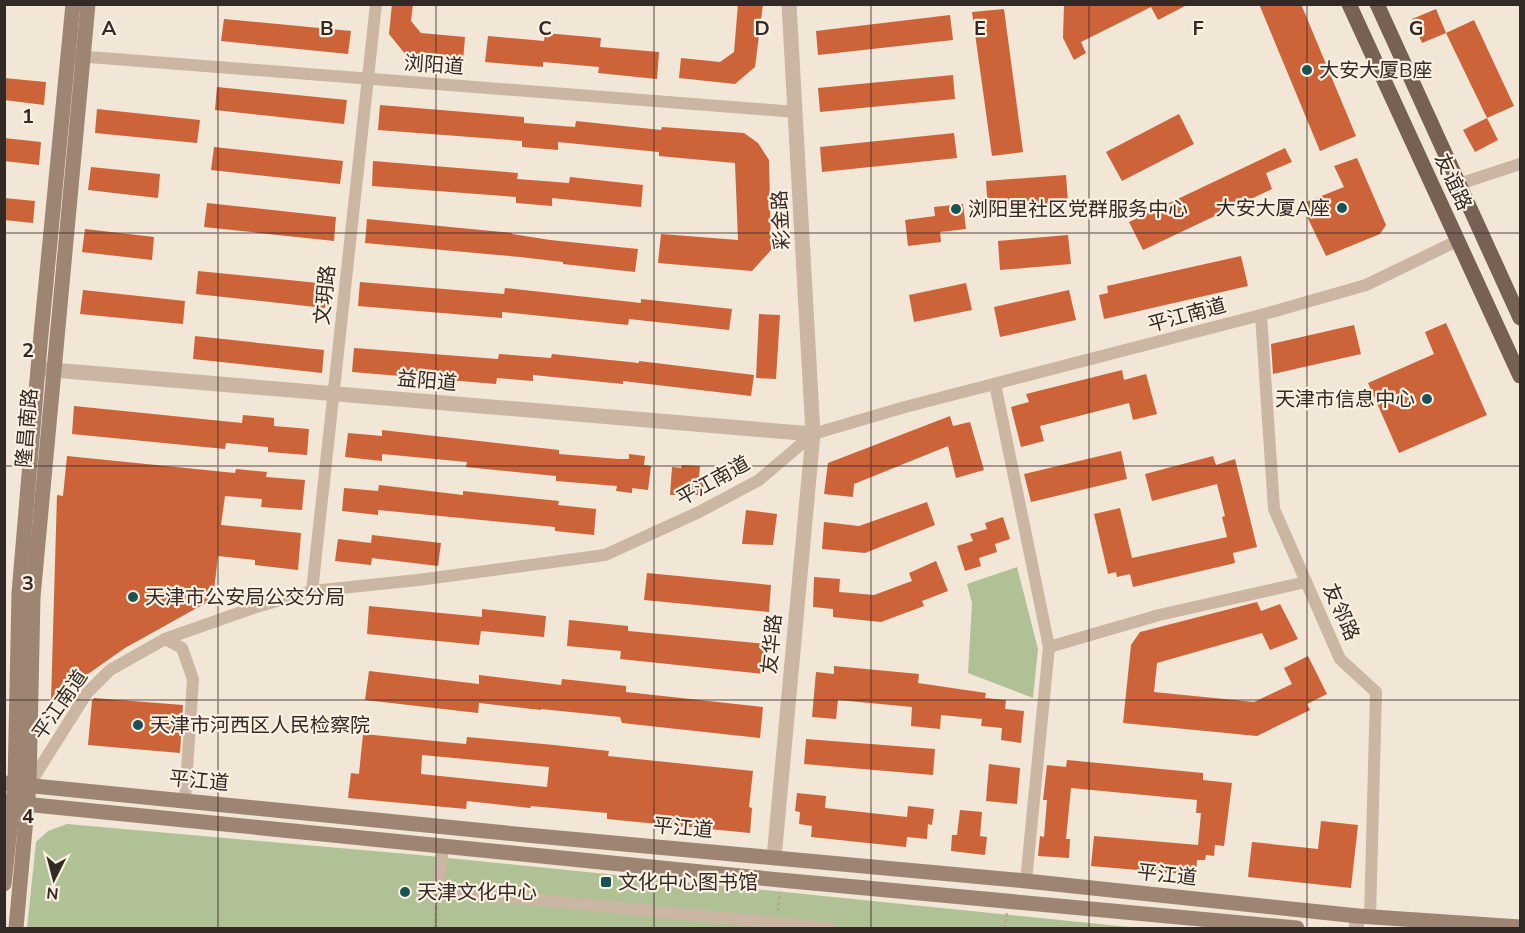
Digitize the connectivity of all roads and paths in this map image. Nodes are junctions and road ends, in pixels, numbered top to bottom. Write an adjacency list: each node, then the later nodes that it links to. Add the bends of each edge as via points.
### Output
1 (73, 4): 7 (main road, 隆昌南路)
2 (88, 4): 7 (main road, 隆昌南路)
3 (376, 4): 8 (street, 文玥路)
4 (789, 4): 9 (street, 彩金路)
5 (1349, 4): 12 (main road, 友谊路)
6 (1377, 4): 11 (main road, 友谊路)
7 (76, 56): 8 (street, 浏阳道); 15 (main road, 隆昌南路)
8 (369, 79): 9 (street, 浏阳道); 18 (street, 文玥路)
9 (796, 112): 19 (street, 彩金路)
10 (1521, 164): 11 (street)
11 (1459, 184): 14 (main road, 友谊路)
12 (1457, 241): 13 (street, 平江南道, via 1366,285); 16 (main road, 友谊路)
13 (1261, 315): 17 (street, 平江南道); 20 (street, 友邻路, via 1274,509)
14 (1521, 318)
15 (46, 369): 18 (street, 益阳道); 24 (main road, 隆昌南路, via 18,593)
16 (1521, 376)
17 (995, 384): 19 (street, 平江南道); 23 (street)
18 (334, 394): 19 (street, 益阳道); 21 (street, 文玥路)
19 (813, 434): 21 (street, 平江南道, via 759,480 605,555); 28 (street, 友华路)
20 (1306, 582): 23 (street, via 1159,615); 33 (street, 友邻路, via 1340,659 1376,692)
21 (312, 591): 22 (street, 平江南道)
22 (165, 639): 24 (street, 平江南道, via 111,670 87,693); 25 (street, via 182,648 193,680)
23 (1049, 647): 30 (street)
24 (16, 784): 25 (main road, 平江道); 26 (main road, 隆昌南路)
25 (185, 800): 28 (main road, 平江道)
26 (15, 803): 27 (main road, 平江道); 31 (main road); 36 (main road)
27 (443, 846): 29 (main road, 平江道); 32 (street)
28 (774, 858): 30 (main road, 平江道)
29 (780, 880): 34 (path); 39 (main road, 平江道)
30 (1026, 881): 33 (main road, 平江道)
31 (4, 884)
32 (438, 890): 34 (street); 37 (path)
33 (1369, 921): 35 (main road, 平江道)
34 (778, 924): 38 (street)
35 (1521, 927)
36 (16, 928)
37 (434, 928)
38 (829, 928)
39 (1297, 928)

